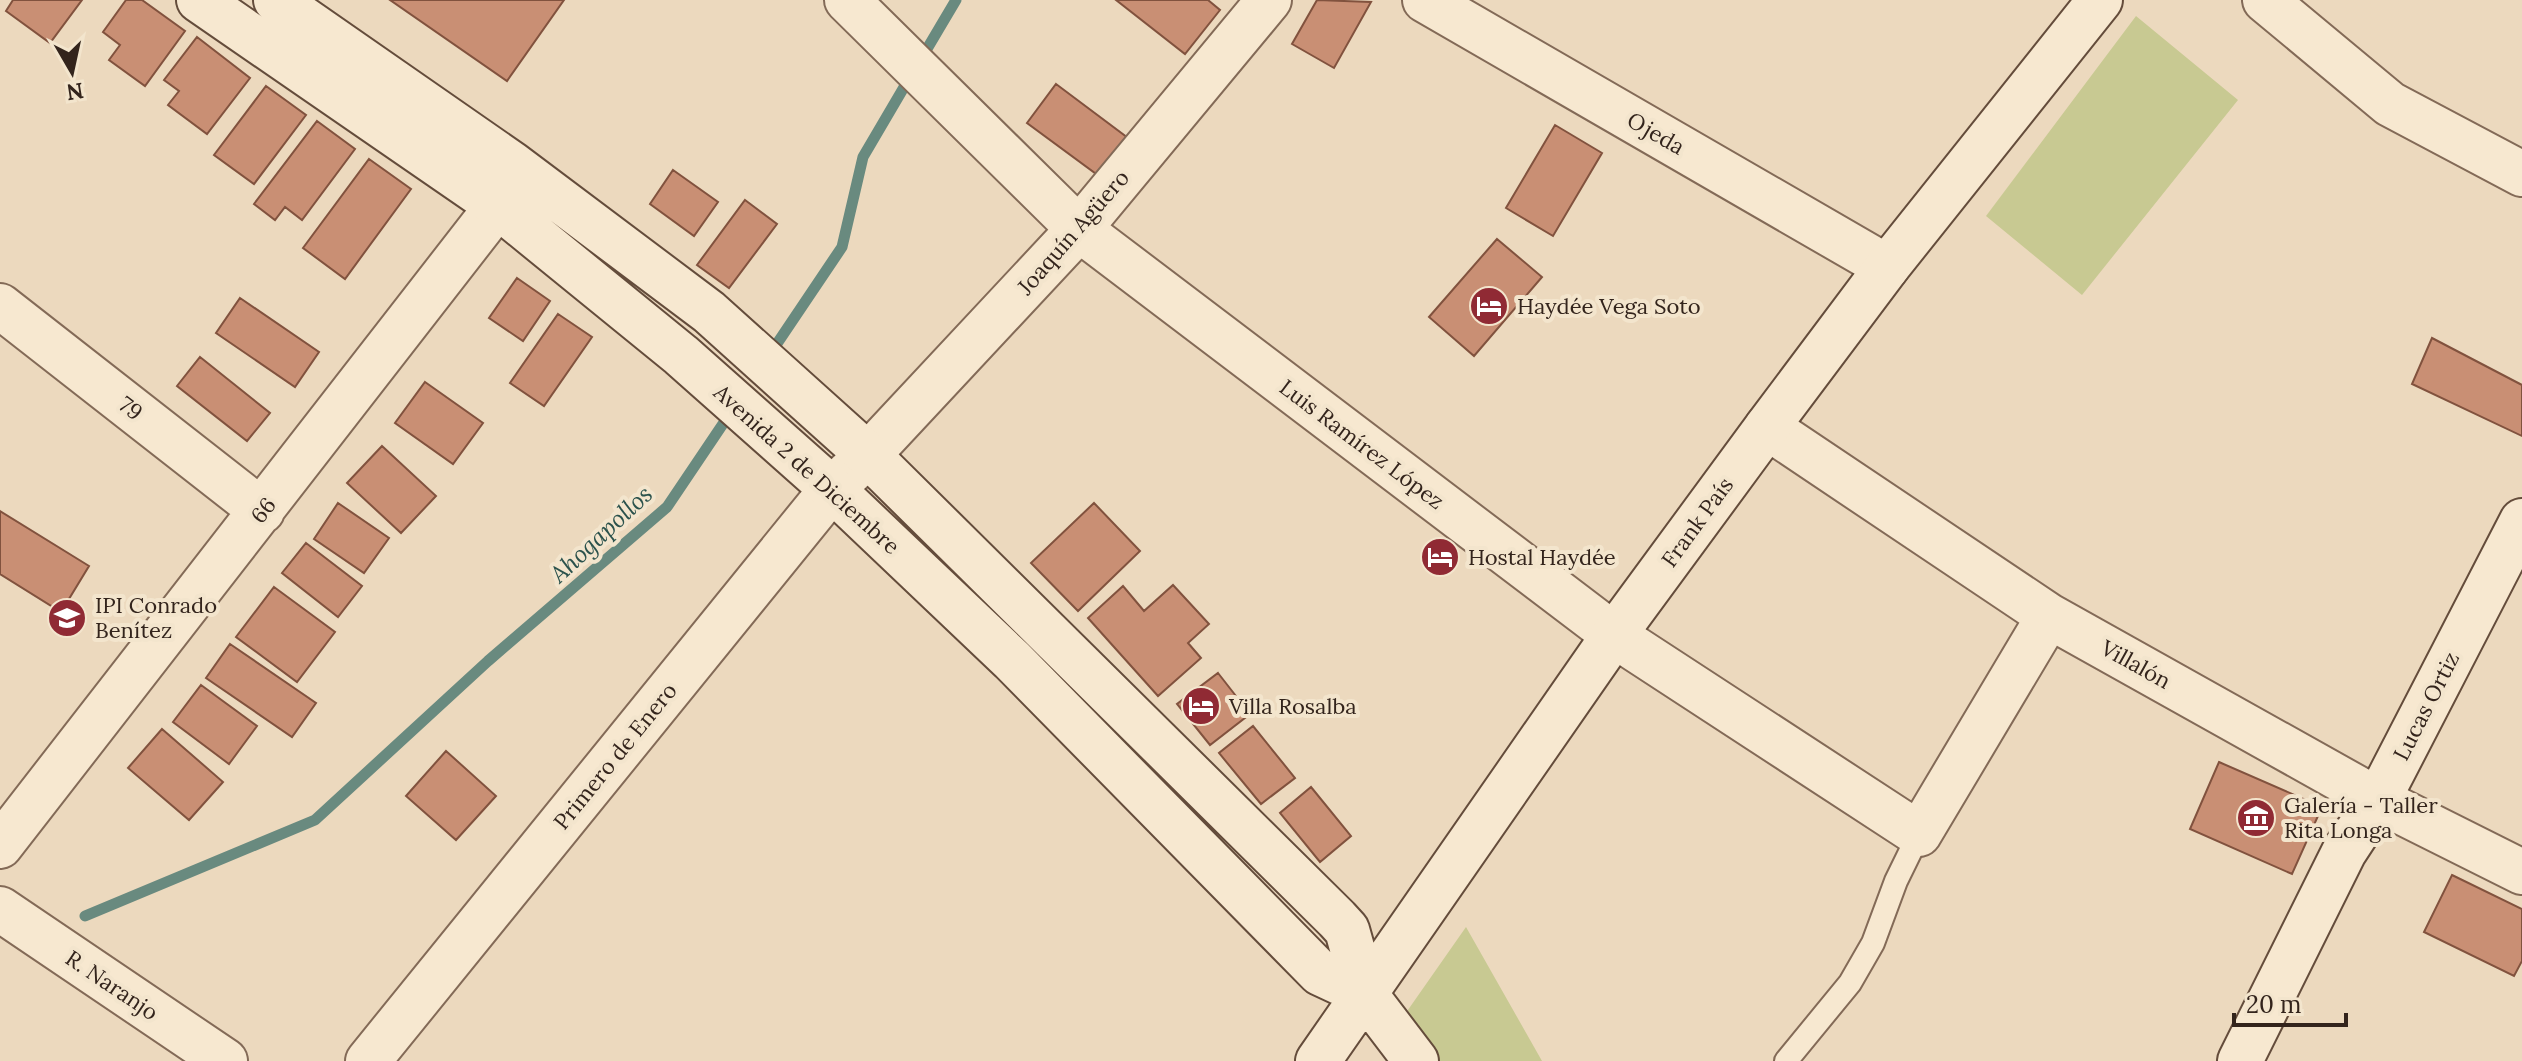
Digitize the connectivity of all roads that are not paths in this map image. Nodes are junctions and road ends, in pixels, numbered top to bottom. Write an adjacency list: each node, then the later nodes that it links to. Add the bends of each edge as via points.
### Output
1 (199, 0): 10 (street, Avenida 2 de Diciembre)
2 (276, 0): 8 (street, Avenida 2 de Diciembre)
3 (847, 0): 11 (street, Luis Ramírez López)
4 (1269, 0): 11 (street, Joaquín Agüero)
5 (1425, 0): 12 (street, Ojeda)
6 (2100, 0): 12 (street, Frank País)
7 (2265, 0): 9 (street, via 2390,104)
8 (524, 172): 10 (street, 66); 15 (street, Avenida 2 de Diciembre, via 709,312)
9 (2522, 174)
10 (498, 206): 16 (street, Avenida 2 de Diciembre, via 681,355); 17 (street, 66)
11 (1079, 229): 15 (street, Joaquín Agüero); 20 (street, Luis Ramírez López)
12 (1887, 267): 14 (street, Frank País)
13 (0, 306): 17 (street, 79)
14 (1767, 427): 19 (street, Villalón); 20 (street, Frank País)
15 (858, 446): 16 (street, Primero de Enero); 26 (street, Avenida 2 de Diciembre)
16 (822, 481): 28 (street, Avenida 2 de Diciembre, via 1012,660); 32 (street, Primero de Enero)
17 (262, 511): 23 (street, 66)
18 (2522, 521): 21 (street, Lucas Ortiz)
19 (2049, 616): 21 (street, Villalón); 22 (street)
20 (1614, 635): 22 (street, Luis Ramírez López); 27 (street, Frank País)
21 (2378, 800): 24 (street, Villalón); 35 (street, Lucas Ortiz, via 2344,852)
22 (1919, 834): 34 (lane, via 1873,943 1850,983)
23 (0, 846)
24 (2522, 872)
25 (0, 909): 31 (street, R. Naranjo)
26 (1347, 930): 27 (street, via 1375,940); 29 (street, Avenida 2 de Diciembre)
27 (1402, 938): 29 (street, Frank País)
28 (1320, 973): 29 (street, Avenida 2 de Diciembre); 30 (street, via 1334,1004)
29 (1365, 994): 30 (street, Frank País); 33 (street, Avenida 2 de Diciembre)
30 (1322, 1054)
31 (225, 1061)
32 (368, 1061)
33 (1416, 1061)
34 (1786, 1061)
35 (2240, 1061)

